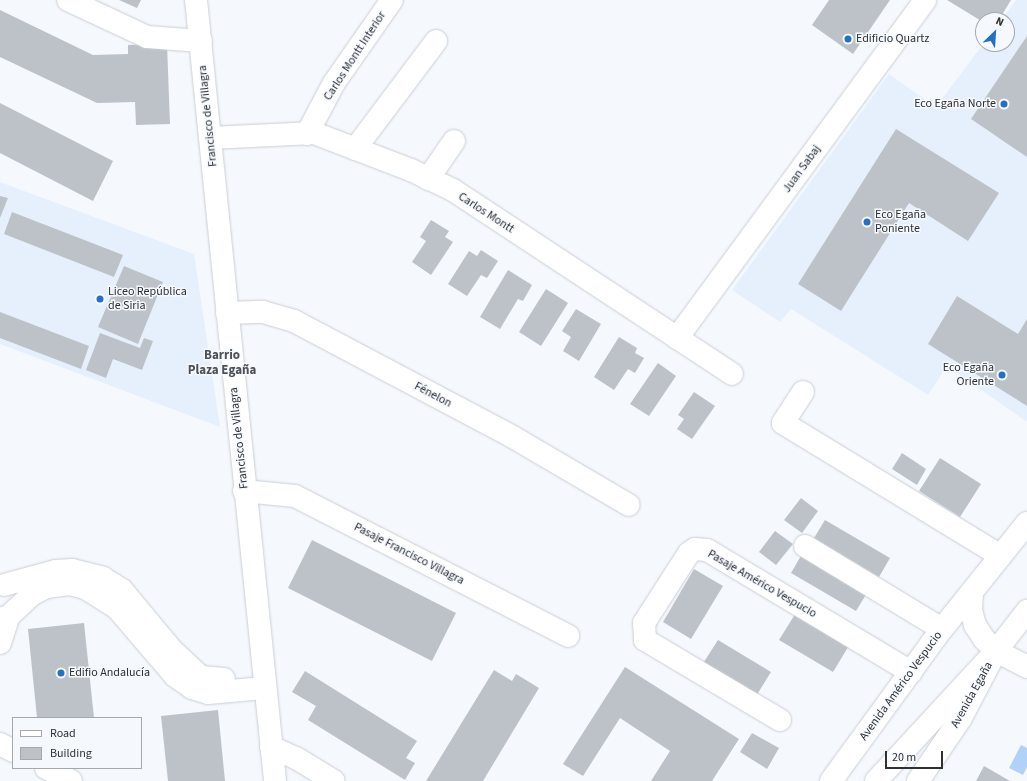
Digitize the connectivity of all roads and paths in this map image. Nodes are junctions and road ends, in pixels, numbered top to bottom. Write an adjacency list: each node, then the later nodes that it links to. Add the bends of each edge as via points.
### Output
1 (68, 0): 5 (street, via 147,37)
2 (196, 0): 5 (street, Francisco de Villagra)
3 (392, 0): 7 (street, Carlos Montt Interior, via 334,83)
4 (925, 0): 13 (street, Juan Sabaj)
5 (201, 41): 8 (street, Francisco de Villagra)
6 (436, 42): 10 (street)
7 (307, 134): 8 (street, Carlos Montt); 10 (street, Carlos Montt, via 314,133)
8 (210, 138): 12 (street, Francisco de Villagra)
9 (454, 141): 11 (street)
10 (355, 149): 11 (street, Carlos Montt)
11 (428, 178): 13 (street, Carlos Montt, via 453,190)
12 (227, 313): 16 (street, Francisco de Villagra); 17 (street, Fénelon, via 263,312 294,321 513,437)
13 (677, 338): 14 (street, Carlos Montt)
14 (732, 374)
15 (803, 392): 20 (street, via 783,423)
16 (244, 491): 26 (street, Pasaje Francisco Villagra, via 295,496); 31 (street, Francisco de Villagra)
17 (629, 506)
18 (1027, 522): 20 (street)
19 (805, 546): 25 (street)
20 (1001, 556): 22 (street)
21 (2, 585): 24 (street, via 15,595); 31 (street, via 56,571 72,570 103,578 122,590 172,650 201,677 216,680)
22 (972, 592): 25 (street, Avenida Américo Vespucio); 28 (street, via 971,610 975,625 984,639)
23 (1027, 611): 28 (street, Avenida Egaña)
24 (8, 615): 27 (street); 31 (street, via 46,587 70,584 85,588 117,608 175,676 192,688 208,693)
25 (942, 629): 30 (street, Avenida Américo Vespucio)
26 (568, 636)
27 (0, 643)
28 (996, 650): 29 (street); 41 (street); 42 (street, Avenida Egaña, via 961,718)
29 (1027, 667)
30 (911, 672): 32 (street, Pasaje Américo Vespucio, via 707,550 695,549 689,553 644,623 645,640); 40 (street, Avenida Américo Vespucio)
31 (264, 680): 34 (street, Francisco de Villagra)
32 (780, 720)
33 (0, 744): 35 (street)
34 (271, 747): 38 (street, Francisco de Villagra); 39 (street, via 296,758)
35 (12, 750)
36 (48, 769): 37 (street)
37 (71, 781)
38 (275, 781)
39 (334, 781)
40 (831, 781)
41 (876, 781)
42 (918, 781)

